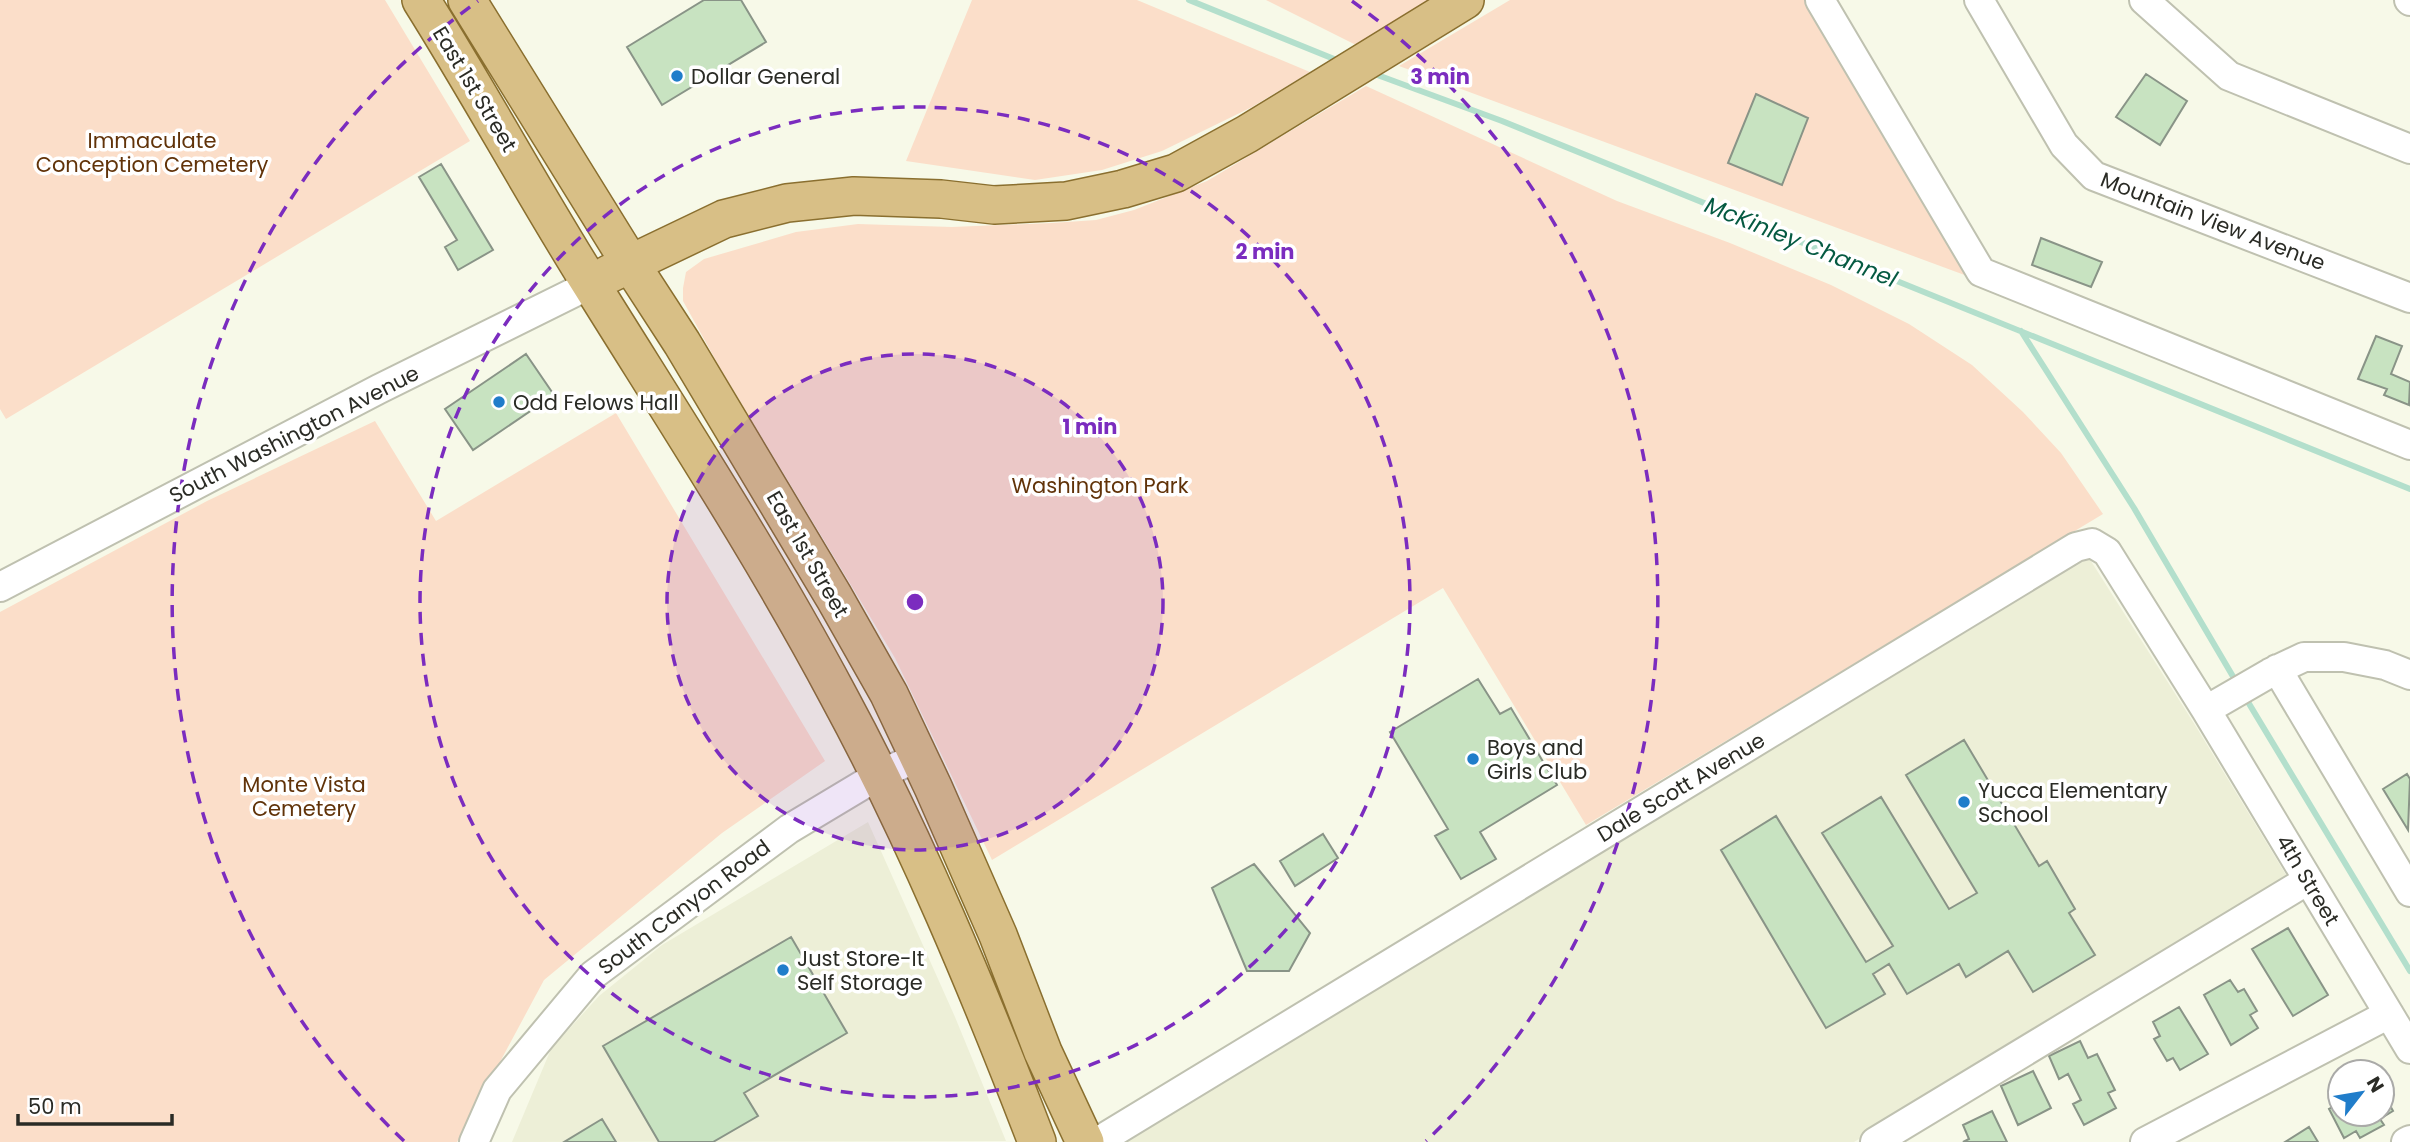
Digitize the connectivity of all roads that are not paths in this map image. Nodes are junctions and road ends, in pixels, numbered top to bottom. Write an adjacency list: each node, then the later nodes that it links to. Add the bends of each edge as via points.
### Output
1 (422, 0): 9 (main road, East 1st Street)
2 (467, 0): 8 (main road, East 1st Street)
3 (1465, 0): 8 (main road, via 1176,173 1066,201 994,205 855,196 788,203 724,219)
4 (1820, 0): 11 (street, via 1981,272)
5 (1979, 0): 10 (street, Mountain View Avenue, via 2064,145 2095,176)
6 (2144, 0): 7 (street, via 2229,76)
7 (2410, 149)
8 (630, 263): 9 (main road); 16 (main road, East 1st Street, via 834,597 889,694)
9 (591, 284): 12 (street, South Washington Avenue); 17 (main road, East 1st Street, via 804,631)
10 (2410, 298)
11 (2410, 445)
12 (0, 587)
13 (2273, 671): 14 (street, via 2304,657 2344,657); 15 (street); 19 (street)
14 (2410, 675)
15 (2218, 704): 18 (street, 4th Street); 25 (street, Dale Scott Avenue, via 2107,552 2092,543 2076,547)
16 (918, 757): 17 (street, South Canyon Road); 24 (main road, East 1st Street)
17 (879, 775): 22 (street, South Canyon Road, via 789,829 593,975 498,1090); 23 (main road, East 1st Street, via 994,1029)
18 (2308, 880): 20 (street, 4th Street); 26 (street)
19 (2410, 892)
20 (2389, 1014): 21 (street, 4th Street); 27 (street)
21 (2410, 1049)
22 (474, 1142)
23 (1037, 1142)
24 (1085, 1142)
25 (1097, 1142)
26 (1875, 1142)
27 (2145, 1142)

